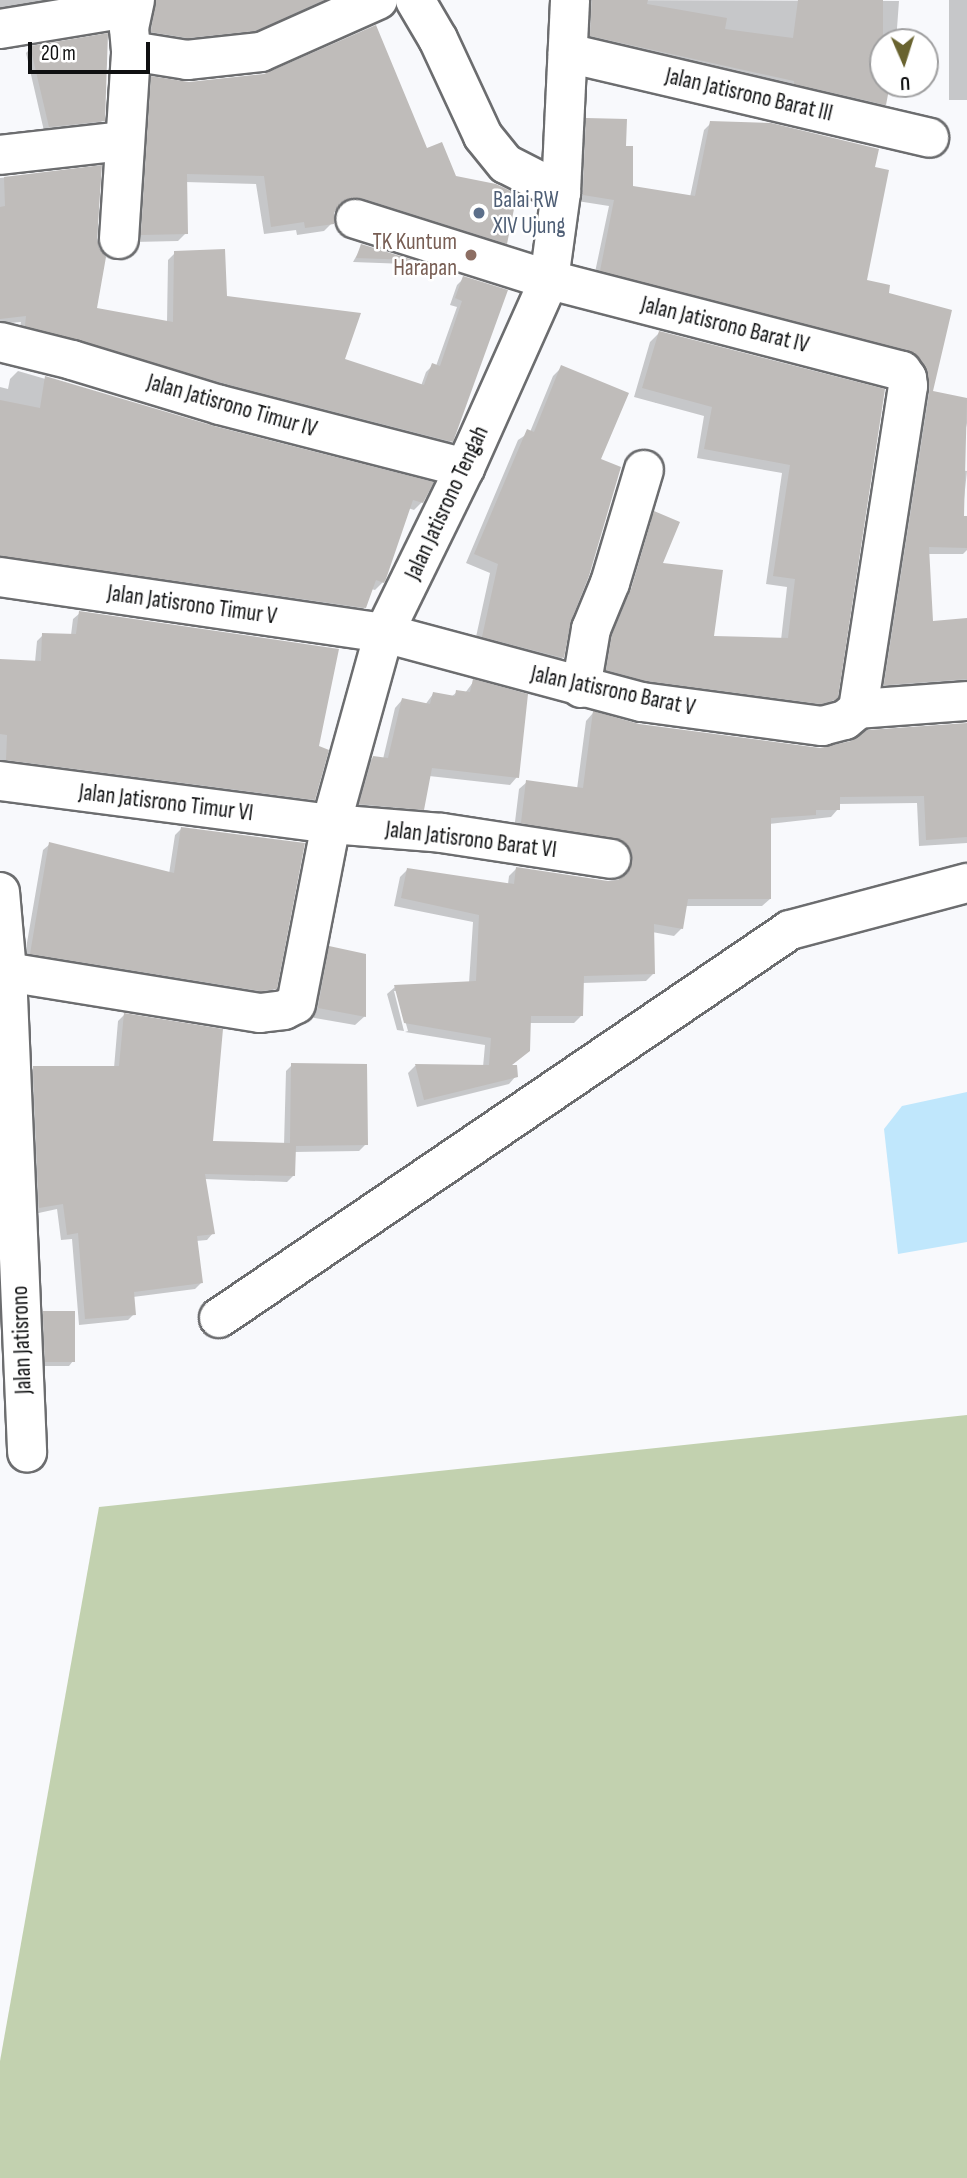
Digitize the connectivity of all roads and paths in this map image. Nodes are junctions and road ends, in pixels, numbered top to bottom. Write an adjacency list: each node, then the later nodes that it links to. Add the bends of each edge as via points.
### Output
1 (378, 0): 6 (street, via 261,52 187,60)
2 (415, 0): 11 (street, via 483,136 506,164)
3 (570, 0): 7 (street, Jalan Jatisrono Tengah)
4 (134, 4): 5 (street); 6 (street)
5 (0, 29)
6 (131, 51): 9 (street)
7 (568, 53): 8 (street, Jalan Jatisrono Barat III); 11 (street, Jalan Jatisrono Tengah)
8 (929, 138)
9 (123, 141): 10 (street); 13 (street)
10 (0, 155)
11 (561, 192): 14 (street, Jalan Jatisrono Tengah)
12 (355, 219): 14 (street, Jalan Jatisrono Barat IV)
13 (119, 239)
14 (548, 280): 16 (street, Jalan Jatisrono Tengah); 22 (street, Jalan Jatisrono Barat IV, via 902,371 907,378)
15 (0, 342): 16 (street, Jalan Jatisrono Timur IV)
16 (465, 468): 19 (street, Jalan Jatisrono Tengah)
17 (644, 470): 20 (street, via 591,629)
18 (0, 576): 19 (street, Jalan Jatisrono Timur V)
19 (384, 633): 20 (street, Jalan Jatisrono Barat V); 24 (street, Jalan Jatisrono Tengah)
20 (581, 688): 22 (street, Jalan Jatisrono Barat V, via 642,702 822,726)
21 (967, 701): 22 (street, Jalan Jatisrono Barat V)
22 (852, 715)
23 (0, 781): 24 (street, Jalan Jatisrono Timur VI)
24 (331, 824): 25 (street, Jalan Jatisrono Barat VI, via 442,833); 28 (street, Jalan Jatisrono Tengah, via 296,1004 284,1010 260,1013)
25 (611, 859)
26 (967, 883): 29 (street, via 790,930)
27 (0, 892): 28 (street, Jalan Jatisrono)
28 (7, 972): 30 (street, Jalan Jatisrono)
29 (219, 1318)
30 (27, 1453)

